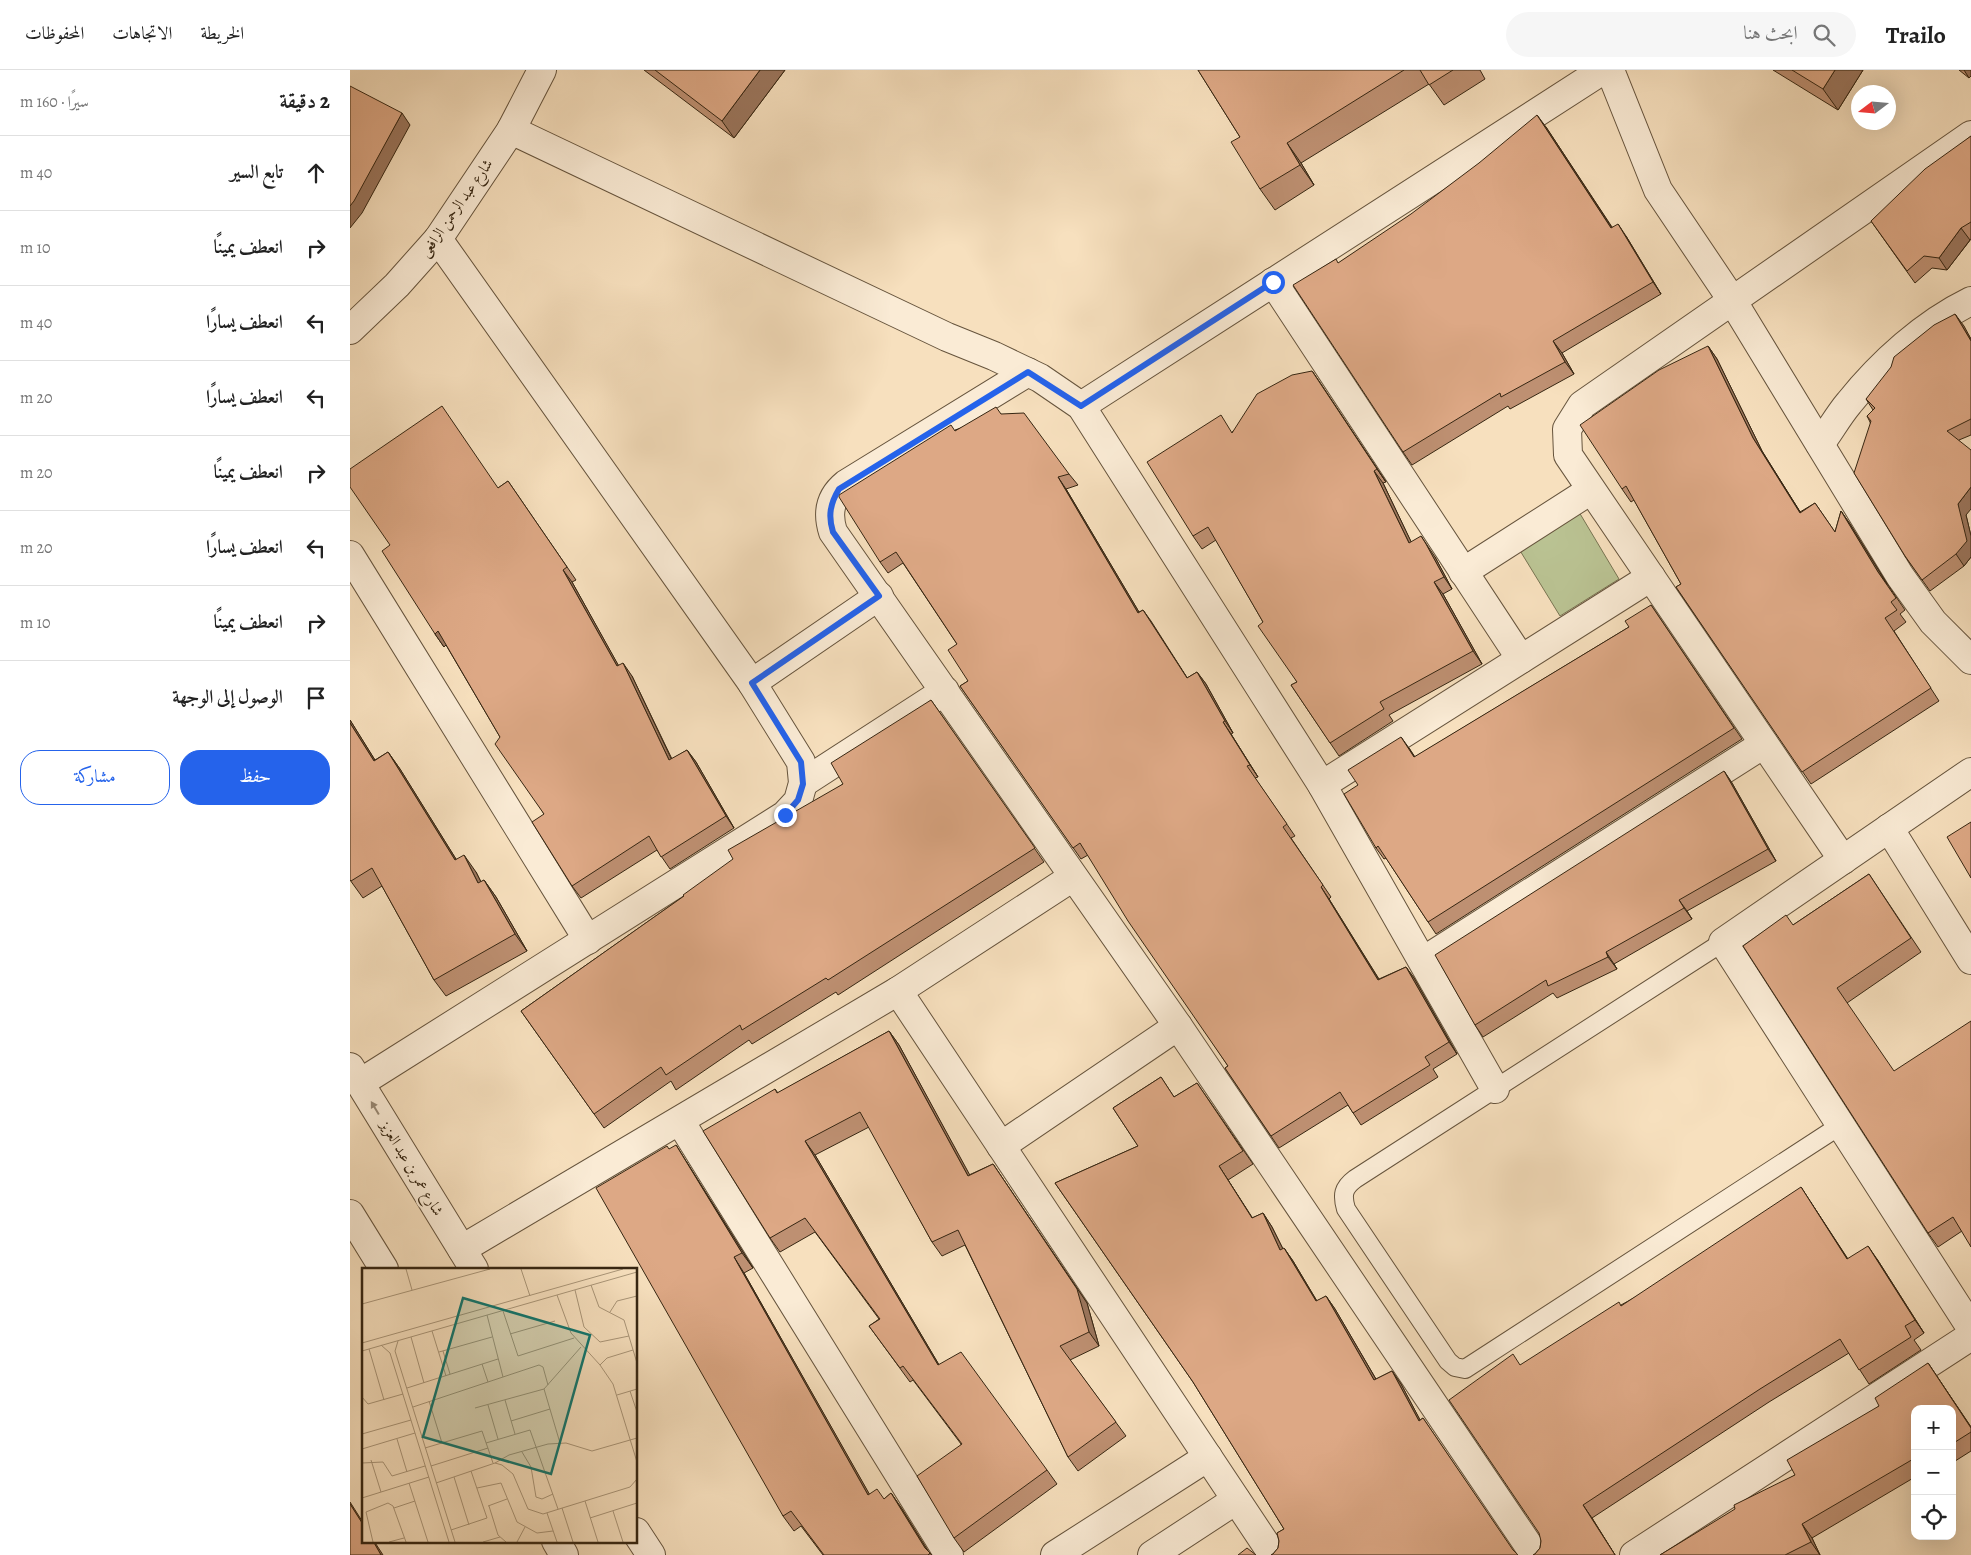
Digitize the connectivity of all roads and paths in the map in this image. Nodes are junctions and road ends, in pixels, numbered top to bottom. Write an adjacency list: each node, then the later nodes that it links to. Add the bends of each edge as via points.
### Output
1 (542, 70): 4 (street, شارع عبد الرحمن الرافعى)
2 (1603, 70): 7 (street)
3 (1610, 70): 8 (street, via 1658,190)
4 (511, 130): 6 (street, شارع عبد الرحمن الرافعى); 11 (street, via 947,338)
5 (1971, 135): 8 (street)
6 (438, 239): 10 (street, شارع عبد الرحمن الرافعى, via 397,286); 21 (street)
7 (1273, 282): 12 (street); 16 (street)
8 (1732, 300): 13 (street); 14 (street, via 1582,405 1567,429 1568,456)
9 (1971, 301): 13 (street, via 1919,334 1881,367 1848,404)
10 (350, 330)
11 (1028, 372): 12 (street); 18 (street, via 839,489 830,508 833,532)
12 (1081, 406): 26 (street)
13 (1820, 444): 20 (street, via 1900,576 1933,622)
14 (1591, 490): 16 (street); 17 (street)
15 (350, 555): 30 (street)
16 (1463, 572): 19 (street)
17 (1651, 577): 19 (street); 23 (street)
18 (879, 596): 21 (street); 22 (street)
19 (1521, 659): 26 (street)
20 (1971, 660)
21 (752, 683): 25 (street, via 801,762)
22 (944, 690): 25 (street); 29 (street)
23 (1764, 744): 28 (street); 33 (street)
24 (1971, 772): 27 (street)
25 (803, 784): 30 (street, via 798,800 785,815)
26 (1322, 785): 33 (street)
27 (1889, 828): 28 (street); 32 (street)
28 (1843, 860): 31 (street)
29 (1073, 877): 34 (street); 35 (street)
30 (588, 940): 36 (street)
31 (1723, 942): 37 (lane); 39 (street)
32 (1971, 960)
33 (1423, 961): 37 (street)
34 (898, 991): 38 (street); 40 (street)
35 (1178, 1026): 40 (street); 56 (street)
36 (355, 1075): 42 (street, شارع عمر بن عبد العزيز, one-way to 36)
37 (1495, 1089): 39 (lane, via 1355,1179 1346,1186 1342,1198 1346,1209 1448,1361 1465,1369)
38 (680, 1121): 42 (street); 52 (street)
39 (1841, 1125): 44 (street)
40 (1001, 1146): 46 (street)
41 (350, 1214): 43 (street)
42 (468, 1259)
43 (383, 1268)
44 (1971, 1328)
45 (1971, 1336): 57 (street)
46 (1208, 1457): 47 (street); 53 (street)
47 (1236, 1500): 54 (street); 55 (street)
48 (638, 1535): 51 (street)
49 (557, 1542): 50 (street)
50 (564, 1555)
51 (651, 1555)
52 (949, 1555)
53 (1055, 1555)
54 (1152, 1555)
55 (1273, 1555)
56 (1535, 1555)
57 (1634, 1555)

